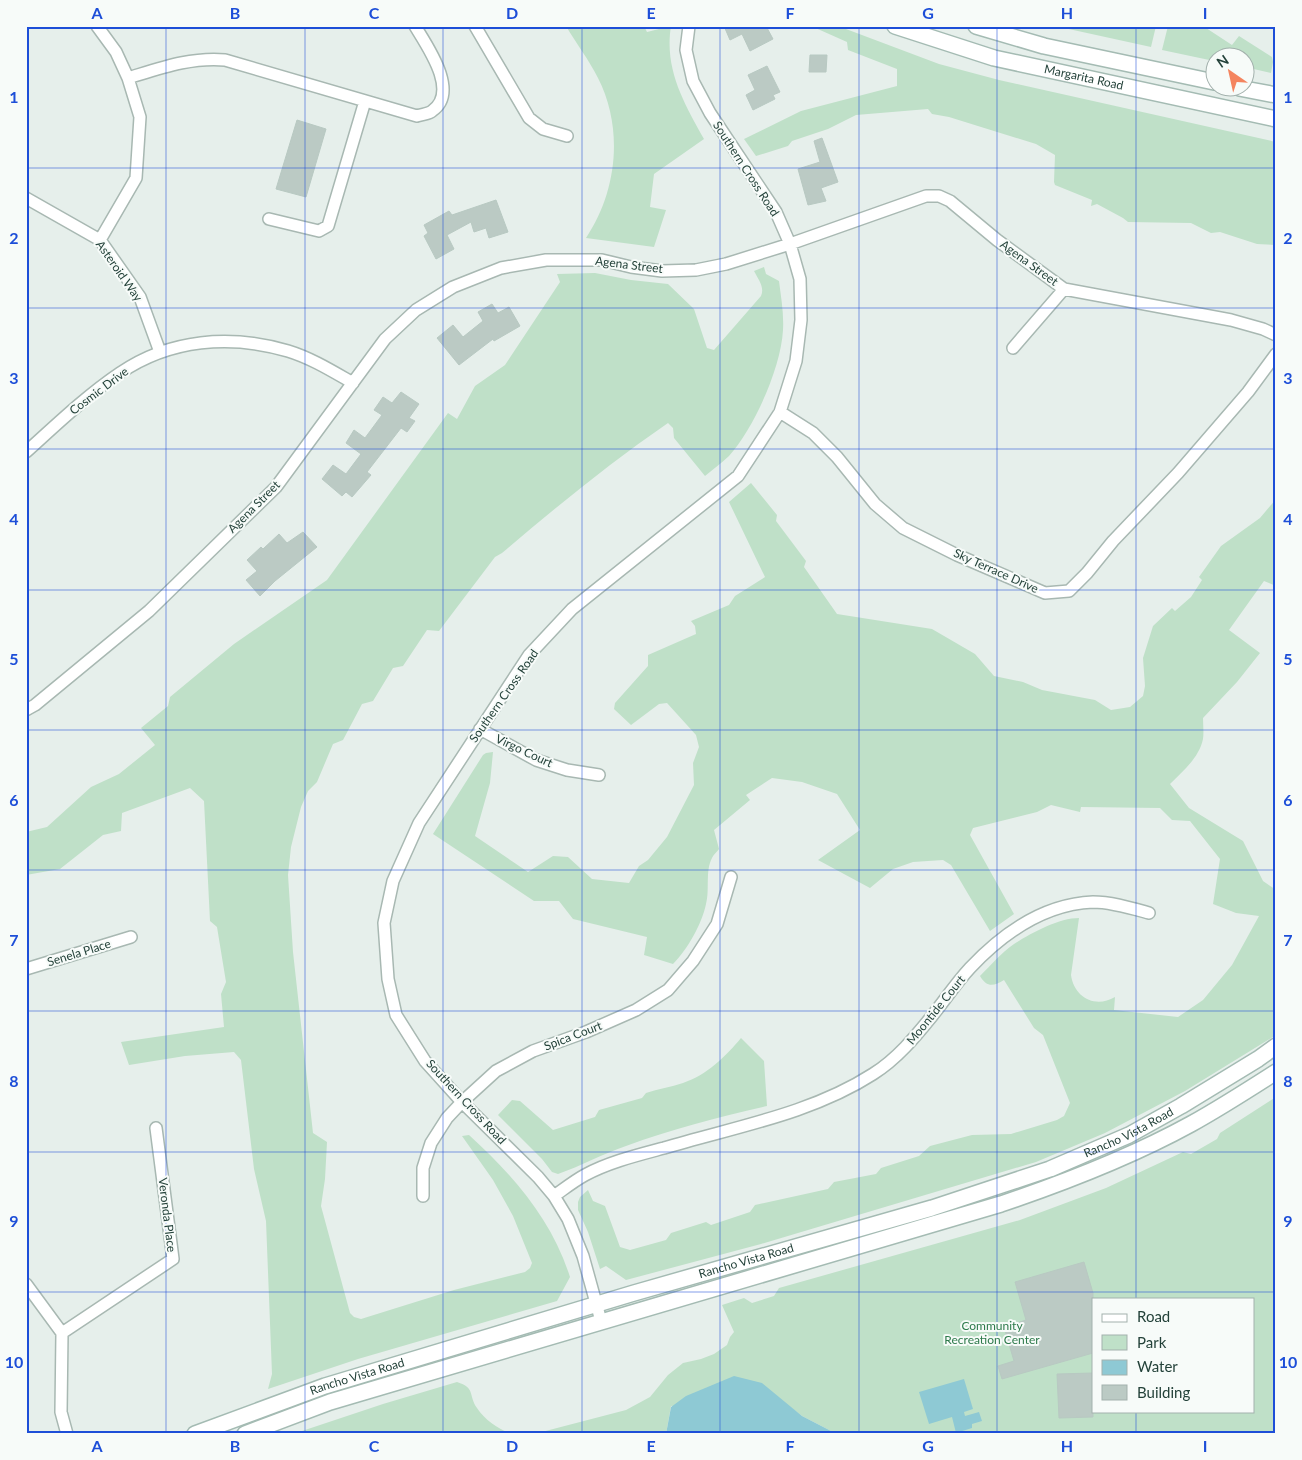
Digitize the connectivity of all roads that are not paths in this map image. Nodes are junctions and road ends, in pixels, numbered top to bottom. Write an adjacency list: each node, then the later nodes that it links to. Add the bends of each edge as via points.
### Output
1 (96, 26): 7 (street, via 116,52)
2 (416, 26): 11 (street, via 443,81 440,103 432,112 417,116)
3 (475, 26): 13 (street, via 529,118 543,129)
4 (689, 26): 17 (street, Southern Cross Road, via 686,50 693,82 776,212)
5 (895, 26): 12 (main road, Margarita Road, via 994,58)
6 (976, 26): 8 (main road, Margarita Road, via 1044,46)
7 (128, 78): 11 (street, via 181,62 207,58 225,60); 16 (street, via 140,117 136,178)
8 (1204, 80)
9 (1254, 91): 10 (main road)
10 (1276, 95)
11 (365, 101): 15 (street, via 328,226 319,231)
12 (1276, 119)
13 (567, 136)
14 (26, 198): 16 (street, Asteroid Way)
15 (270, 219)
16 (100, 240): 21 (street, Asteroid Way, via 140,296)
17 (790, 244): 18 (street, Agena Street, via 926,196 939,196); 23 (street, Agena Street, via 696,270 631,267 602,260 546,260 501,268 453,287 416,310 385,339); 24 (street, Southern Cross Road, via 800,279 801,320 796,361)
18 (1064, 289): 19 (street, Agena Street, via 1231,320); 20 (street)
19 (1276, 335)
20 (1013, 348)
21 (160, 352): 23 (street, Cosmic Drive, via 188,344 251,342 289,351); 25 (street, Cosmic Drive, via 120,373)
22 (1276, 354): 24 (street, Sky Terrace Drive, via 1184,466 1069,591 1045,593 903,528 875,504 813,433)
23 (352, 383): 26 (street, Agena Street, via 276,486 149,611 35,706)
24 (780, 412): 27 (street, Southern Cross Road, via 733,481 572,609 529,655)
25 (26, 452)
26 (26, 710)
27 (480, 730): 28 (street, Virgo Court, via 536,760 567,770); 35 (street, Southern Cross Road, via 419,823 392,881 384,923 388,979 396,1015 425,1061)
28 (599, 775)
29 (731, 877): 35 (street, Spica Court, via 717,924 693,961 668,990 636,1010 533,1051 496,1071)
30 (1149, 913): 38 (street, Moontide Court, via 1094,902 1061,906 1040,915 989,948 908,1044 874,1074 830,1098 786,1114 629,1158 585,1175)
31 (131, 938): 32 (street, Senela Place)
32 (26, 969)
33 (1276, 1046): 40 (main road, Rancho Vista Road, via 1189,1102 1128,1135 1050,1169 932,1208)
34 (1276, 1072): 41 (main road, Rancho Vista Road, via 1191,1124 1116,1161 1056,1185)
35 (462, 1102): 37 (street, Spica Court, via 446,1118 431,1143 423,1168); 38 (street, Southern Cross Road)
36 (156, 1128): 42 (street, Veronda Place, via 172,1258)
37 (422, 1196)
38 (554, 1196): 40 (street, Southern Cross Road, via 583,1256)
39 (26, 1284): 42 (street)
40 (596, 1305): 41 (street, Southern Cross Road); 44 (main road, Rancho Vista Road, via 325,1386)
41 (601, 1321): 45 (main road, Rancho Vista Road, via 330,1402)
42 (62, 1333): 43 (street, via 61,1412)
43 (67, 1434)
44 (195, 1434)
45 (245, 1434)

